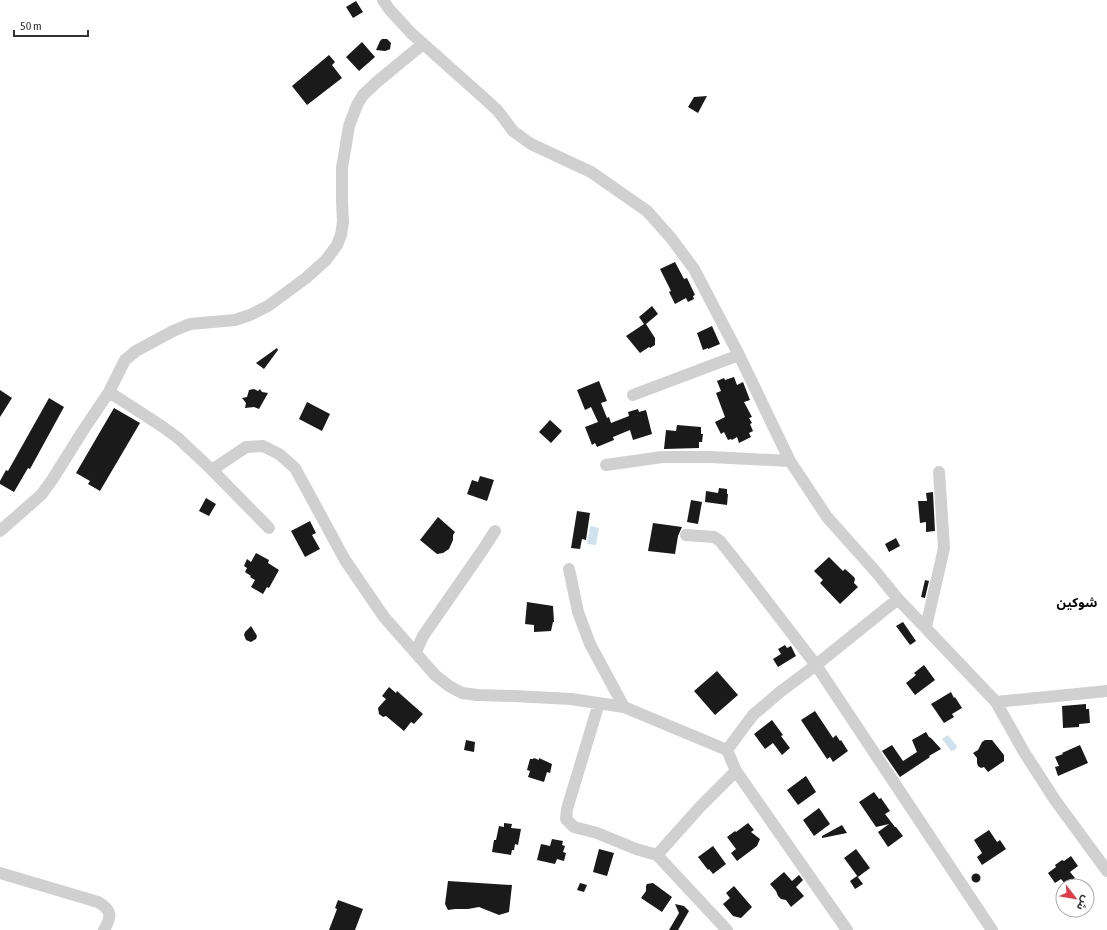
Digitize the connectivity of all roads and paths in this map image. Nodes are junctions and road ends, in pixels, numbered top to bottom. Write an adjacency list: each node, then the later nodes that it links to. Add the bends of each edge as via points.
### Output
1 (383, 0): 2 (street, via 410,33)
2 (423, 44): 3 (street, via 498,111 513,132 531,144 591,172 647,211 694,269); 4 (street, via 378,80 357,105 349,126 342,168 341,235 326,260 268,306 250,315 235,320 190,324 136,351 125,360)
3 (739, 355): 5 (street); 6 (street)
4 (109, 392): 8 (street, via 178,438); 11 (street, via 52,480 40,495)
5 (633, 395)
6 (790, 462): 7 (street, via 662,457); 15 (street, via 827,517)
7 (606, 465)
8 (212, 470): 10 (street); 17 (street, via 246,447 262,446 279,454 295,468 349,566 384,617)
9 (939, 472): 16 (street, via 944,548)
10 (269, 528)
11 (0, 531)
12 (495, 531): 17 (street, via 423,636)
13 (686, 535): 18 (street, via 714,537 720,541)
14 (569, 569): 22 (street, via 578,612 590,644)
15 (898, 599): 16 (street); 18 (street)
16 (926, 627): 20 (street)
17 (416, 652): 21 (street, via 435,675 462,693)
18 (816, 665): 23 (street, via 753,714); 31 (street)
19 (1107, 691): 20 (street)
20 (996, 702): 26 (street, via 1055,800)
21 (599, 703): 22 (street); 25 (street, via 566,809 566,819 574,827)
22 (624, 706): 23 (street)
23 (727, 750): 24 (street)
24 (736, 771): 25 (street); 30 (street)
25 (657, 855): 29 (street)
26 (1107, 871)
27 (0, 873): 28 (street, via 98,902 109,912)
28 (104, 930)
29 (727, 930)
30 (847, 930)
31 (992, 930)

